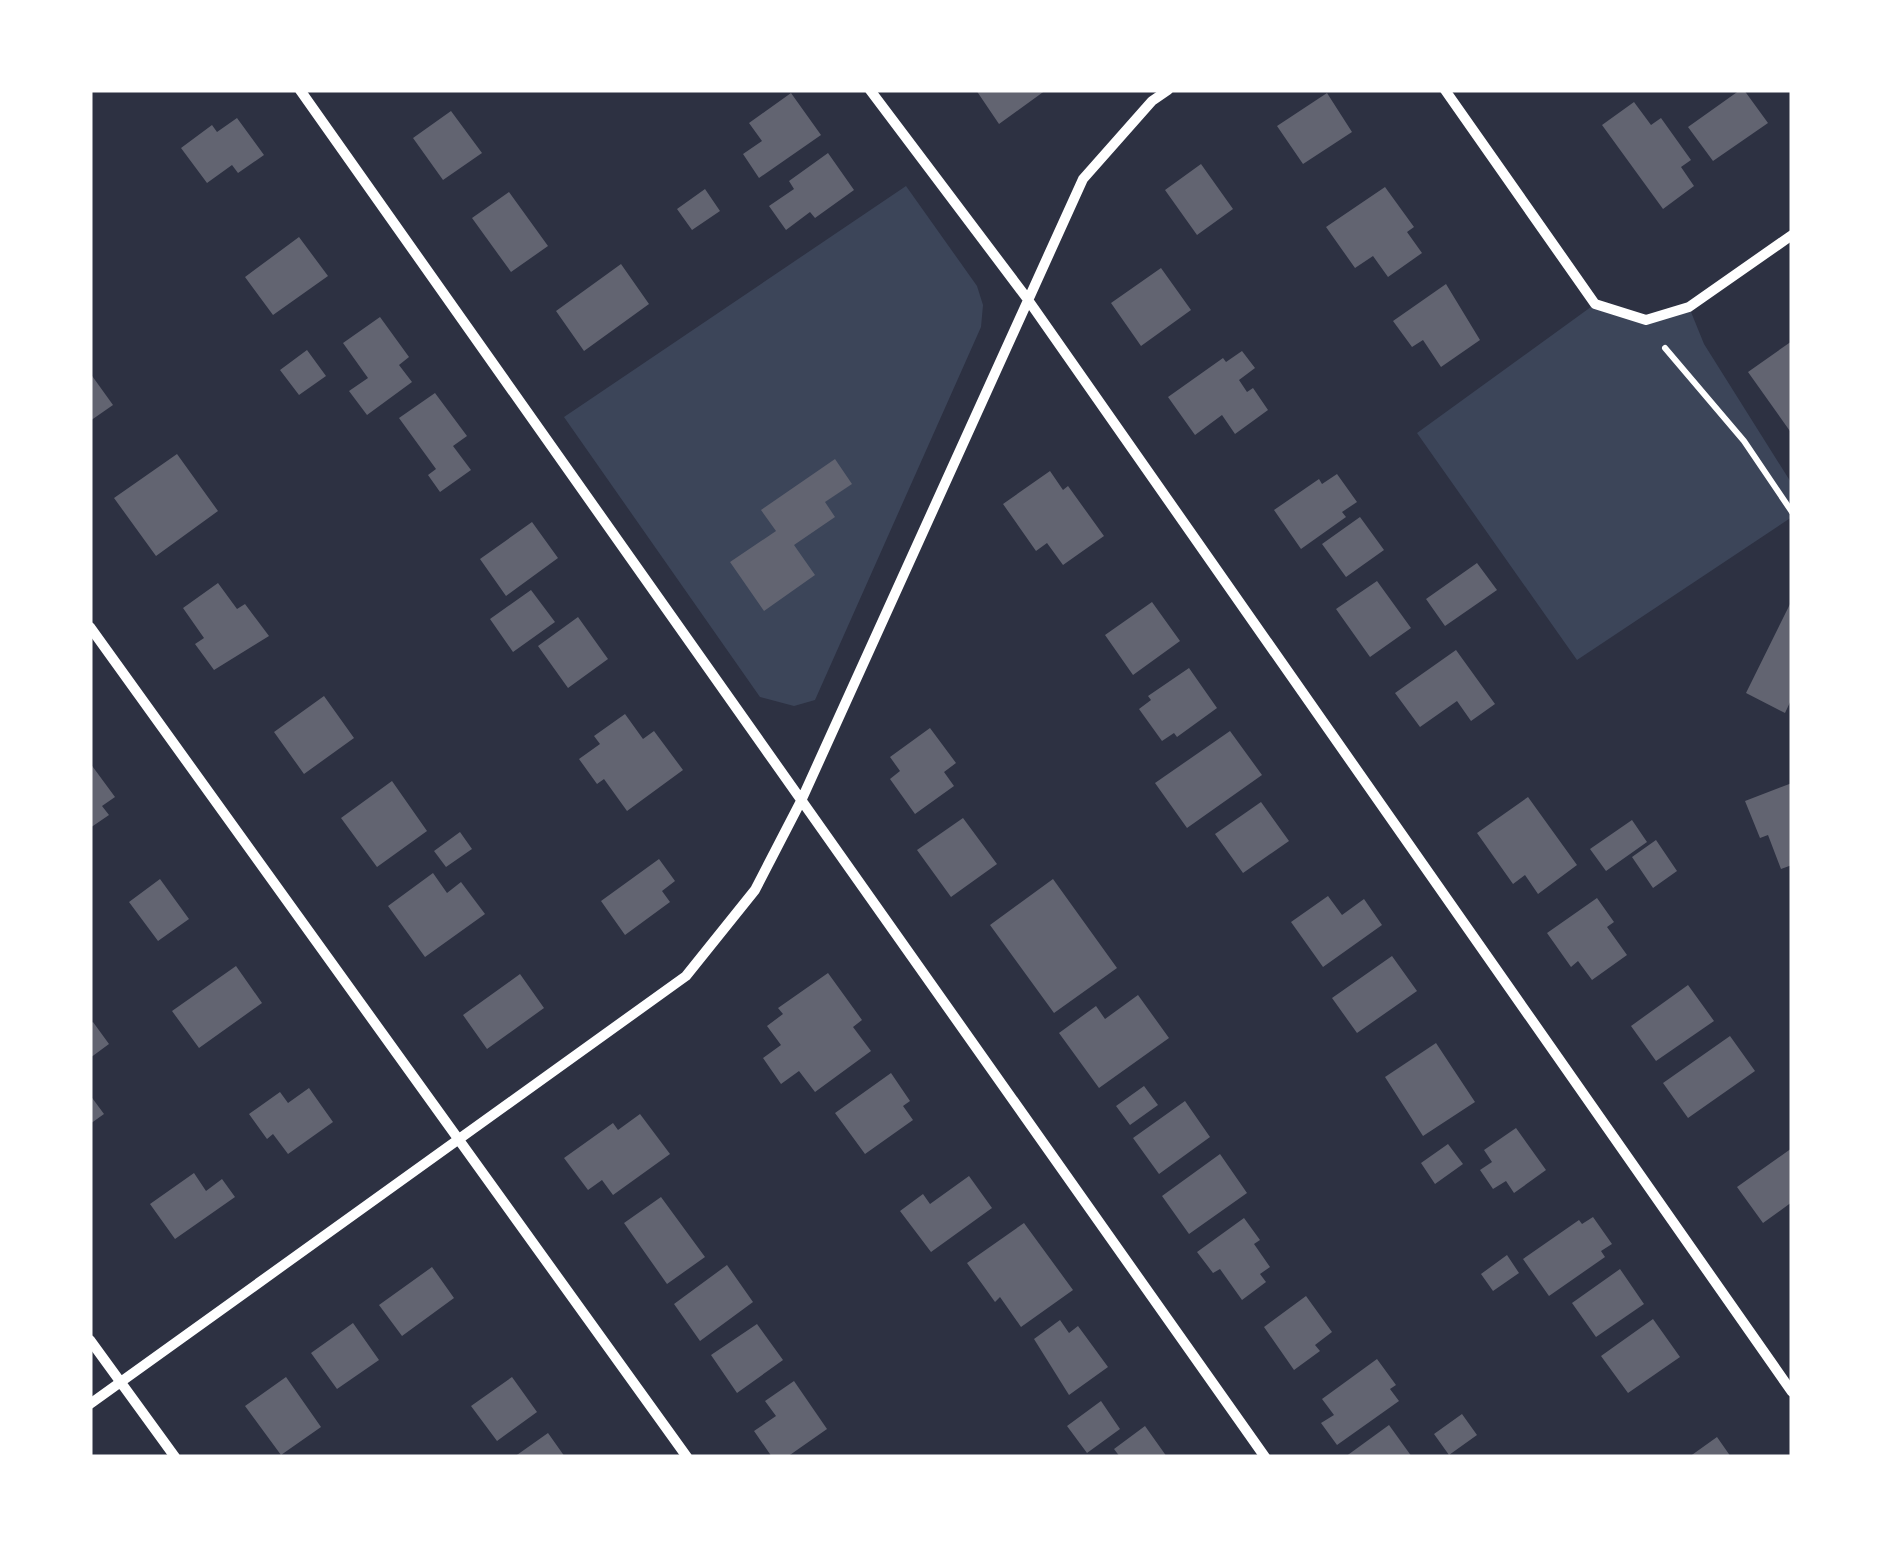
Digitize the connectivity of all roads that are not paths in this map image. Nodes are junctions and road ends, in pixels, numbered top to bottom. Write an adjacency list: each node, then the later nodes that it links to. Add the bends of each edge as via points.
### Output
1 (300, 90): 8 (street)
2 (870, 90): 6 (street)
3 (1168, 90): 6 (street, via 1083,180)
4 (1445, 90): 5 (street, via 1595,304 1646,320 1690,307)
5 (1792, 234)
6 (1026, 297): 8 (street); 12 (street)
7 (90, 627): 9 (street)
8 (801, 801): 9 (street, via 755,890 686,976); 16 (street)
9 (460, 1142): 11 (street); 15 (street)
10 (90, 1340): 11 (street)
11 (121, 1383): 13 (street); 14 (street)
12 (1792, 1392)
13 (90, 1404)
14 (174, 1457)
15 (687, 1457)
16 (1265, 1457)

